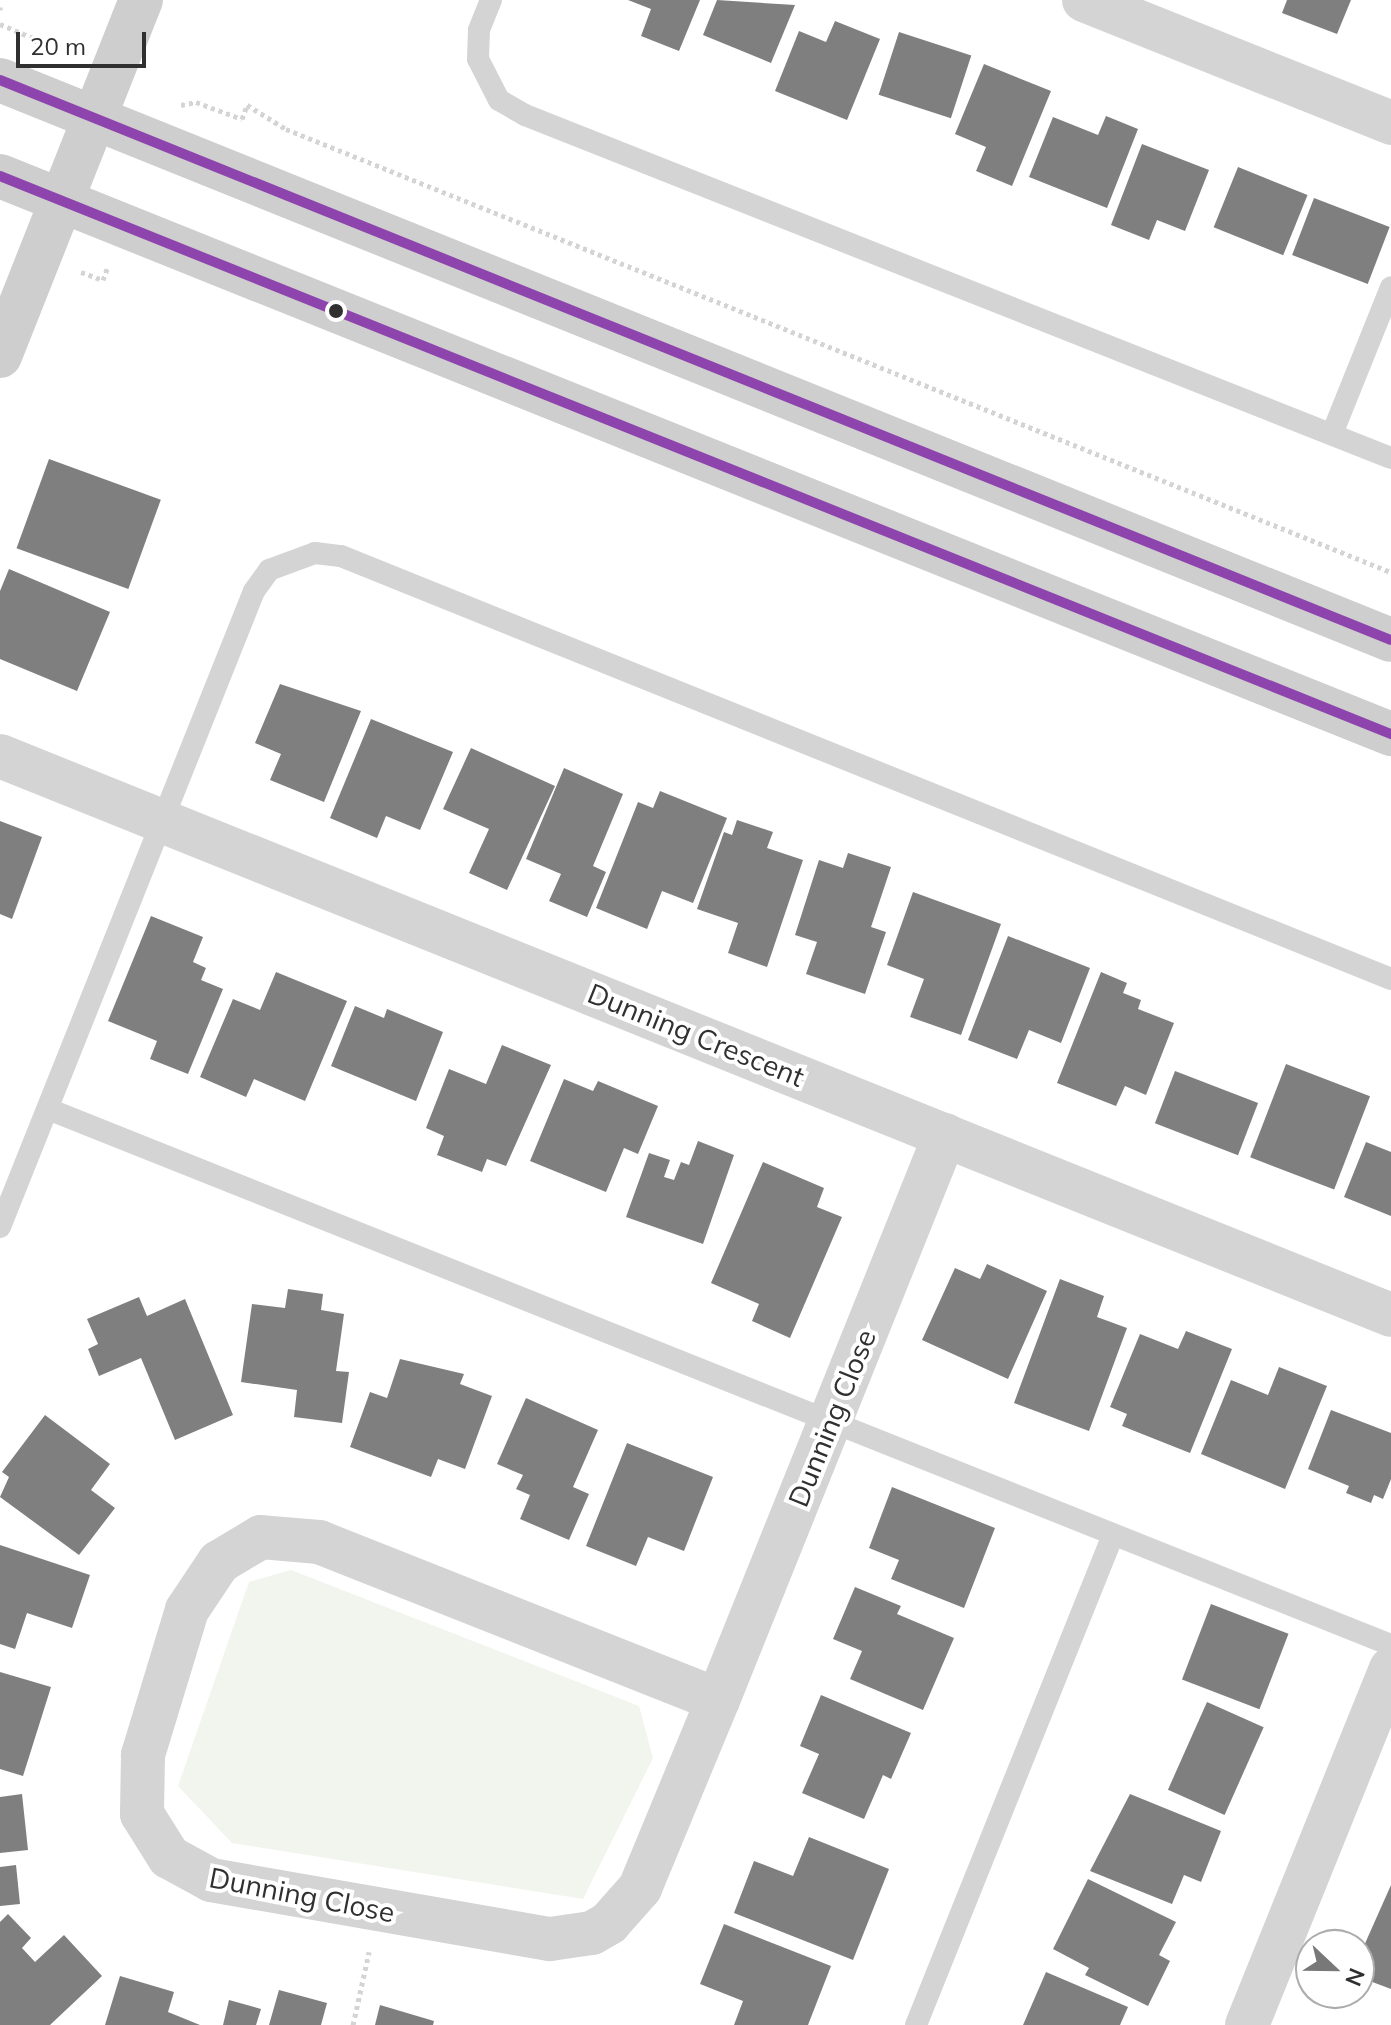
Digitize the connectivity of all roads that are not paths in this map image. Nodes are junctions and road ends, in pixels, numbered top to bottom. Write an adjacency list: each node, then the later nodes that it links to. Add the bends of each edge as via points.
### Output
1 (141, 0): 6 (main road)
2 (491, 0): 12 (lane, via 479,30 478,59 499,100 525,115)
3 (1084, 0): 4 (street)
4 (1170, 16): 7 (street)
5 (0, 80): 6 (main road)
6 (94, 119): 9 (main road); 14 (main road)
7 (1391, 123)
8 (0, 176): 9 (main road)
9 (62, 200): 11 (main road); 15 (main road)
10 (1391, 287): 12 (lane)
11 (0, 356)
12 (1332, 434): 13 (lane)
13 (1391, 458)
14 (1391, 640)
15 (1391, 734)
16 (0, 756): 17 (street, Dunning Crescent)
17 (161, 821): 18 (lane, via 254,591 269,570 290,560 315,553 341,556); 19 (lane); 20 (street, Dunning Crescent)
18 (1391, 979)
19 (48, 1109): 21 (lane); 23 (lane)
20 (945, 1135): 22 (street, Dunning Crescent); 23 (street, Dunning Close)
21 (0, 1227)
22 (1391, 1315)
23 (831, 1420): 24 (lane); 27 (street, Dunning Close)
24 (1113, 1535): 25 (lane); 28 (lane)
25 (1391, 1645)
26 (1391, 1669): 29 (street)
27 (718, 1700): 27 (street, Dunning Close, via 319,1542 261,1537 219,1562 187,1610 143,1755 142,1814 169,1857 211,1880 550,1939 574,1938 609,1923 640,1888)
28 (916, 2025)
29 (1247, 2025)

